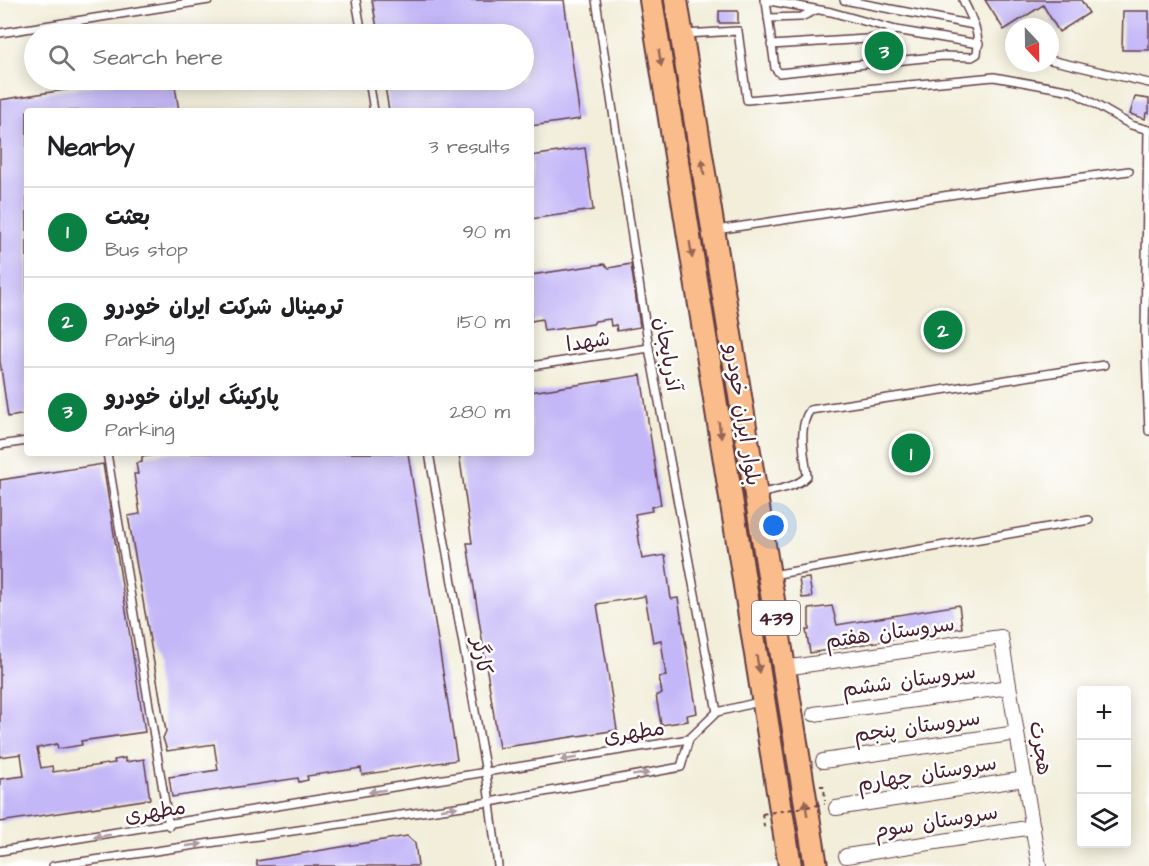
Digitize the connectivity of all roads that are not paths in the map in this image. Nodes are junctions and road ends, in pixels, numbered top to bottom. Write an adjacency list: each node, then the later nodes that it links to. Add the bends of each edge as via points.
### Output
1 (209, 0): 11 (lane)
2 (356, 0): 12 (lane)
3 (596, 0): 32 (lane, آذربایجان)
4 (651, 0): 31 (main road, بلوار ایران خودرو / 439, one-way to 31)
5 (676, 0): 17 (main road, بلوار ایران خودرو / 439)
6 (764, 0): 9 (lane); 10 (lane)
7 (844, 0): 13 (lane)
8 (963, 0): 13 (lane)
9 (816, 9): 10 (lane, via 801,17); 15 (lane)
10 (768, 18): 19 (lane)
11 (57, 24)
12 (360, 24)
13 (974, 25): 18 (lane)
14 (24, 29): 16 (lane)
15 (896, 30): 18 (lane); 19 (lane, via 882,38)
16 (0, 33)
17 (682, 34): 24 (lane, via 738,31 747,100 994,76 1072,91 1131,125); 27 (main road, بلوار ایران خودرو / 439, one-way to 17)
18 (979, 44): 19 (lane, via 972,57 943,56 779,73)
19 (771, 45)
20 (1059, 62): 21 (lane)
21 (1149, 83)
22 (371, 90): 23 (lane)
23 (374, 108)
24 (1148, 130): 25 (lane)
25 (1148, 169): 28 (lane)
26 (1129, 171): 27 (lane)
27 (713, 230): 30 (main road, بلوار ایران خودرو / 439)
28 (1145, 296): 29 (lane); 37 (lane)
29 (1149, 312)
30 (730, 335): 31 (main road); 35 (main road, بلوار ایران خودرو / 439)
31 (705, 338): 36 (main road, بلوار ایران خودرو / 439)
32 (650, 348): 34 (lane, شهدا); 50 (lane, آذربایجان)
33 (1104, 365): 43 (lane, via 810,410 802,432 807,476 795,484)
34 (534, 366)
35 (736, 370): 36 (main road); 43 (main road, بلوار ایران خودرو / 439)
36 (711, 373): 49 (main road, بلوار ایران خودرو / 439, one-way to 49)
37 (1149, 431)
38 (0, 437): 40 (lane)
39 (24, 441): 40 (lane)
40 (1, 445)
41 (108, 456): 59 (lane)
42 (430, 456): 55 (lane, کارگر)
43 (756, 495): 45 (main road, بلوار ایران خودرو / 439)
44 (1089, 520): 45 (lane)
45 (769, 576): 47 (main road, بلوار ایران خودرو / 439)
46 (1001, 637): 47 (street, سروستان هفتم); 48 (street, هجرت)
47 (784, 668): 66 (main road, بلوار ایران خودرو / 439, one-way to 47)
48 (1009, 687): 51 (street, سروستان ششم); 52 (street, هجرت)
49 (764, 701): 50 (lane); 65 (main road, بلوار ایران خودرو / 439)
50 (717, 712): 53 (lane)
51 (814, 714)
52 (1017, 733): 54 (street, سروستان پنجم); 56 (street, هجرت)
53 (689, 739): 55 (lane, مطهری, one-way to 55); 57 (lane, مطهری, one-way to 53, via 681,767)
54 (824, 761)
55 (486, 773): 57 (lane, کارگر); 59 (lane, مطهری, one-way to 59)
56 (1024, 779): 58 (street, سروستان چهارم); 60 (street, هجرت)
57 (490, 802): 63 (lane, مطهری, one-way to 57); 64 (lane, کارگر)
58 (831, 806)
59 (169, 825): 61 (lane, مطهری, one-way to 61)
60 (1033, 827): 62 (street, سروستان سوم); 67 (street, هجرت)
61 (0, 851)
62 (846, 856)
63 (53, 866)
64 (498, 866)
65 (790, 866)
66 (816, 866)
67 (1039, 866)

